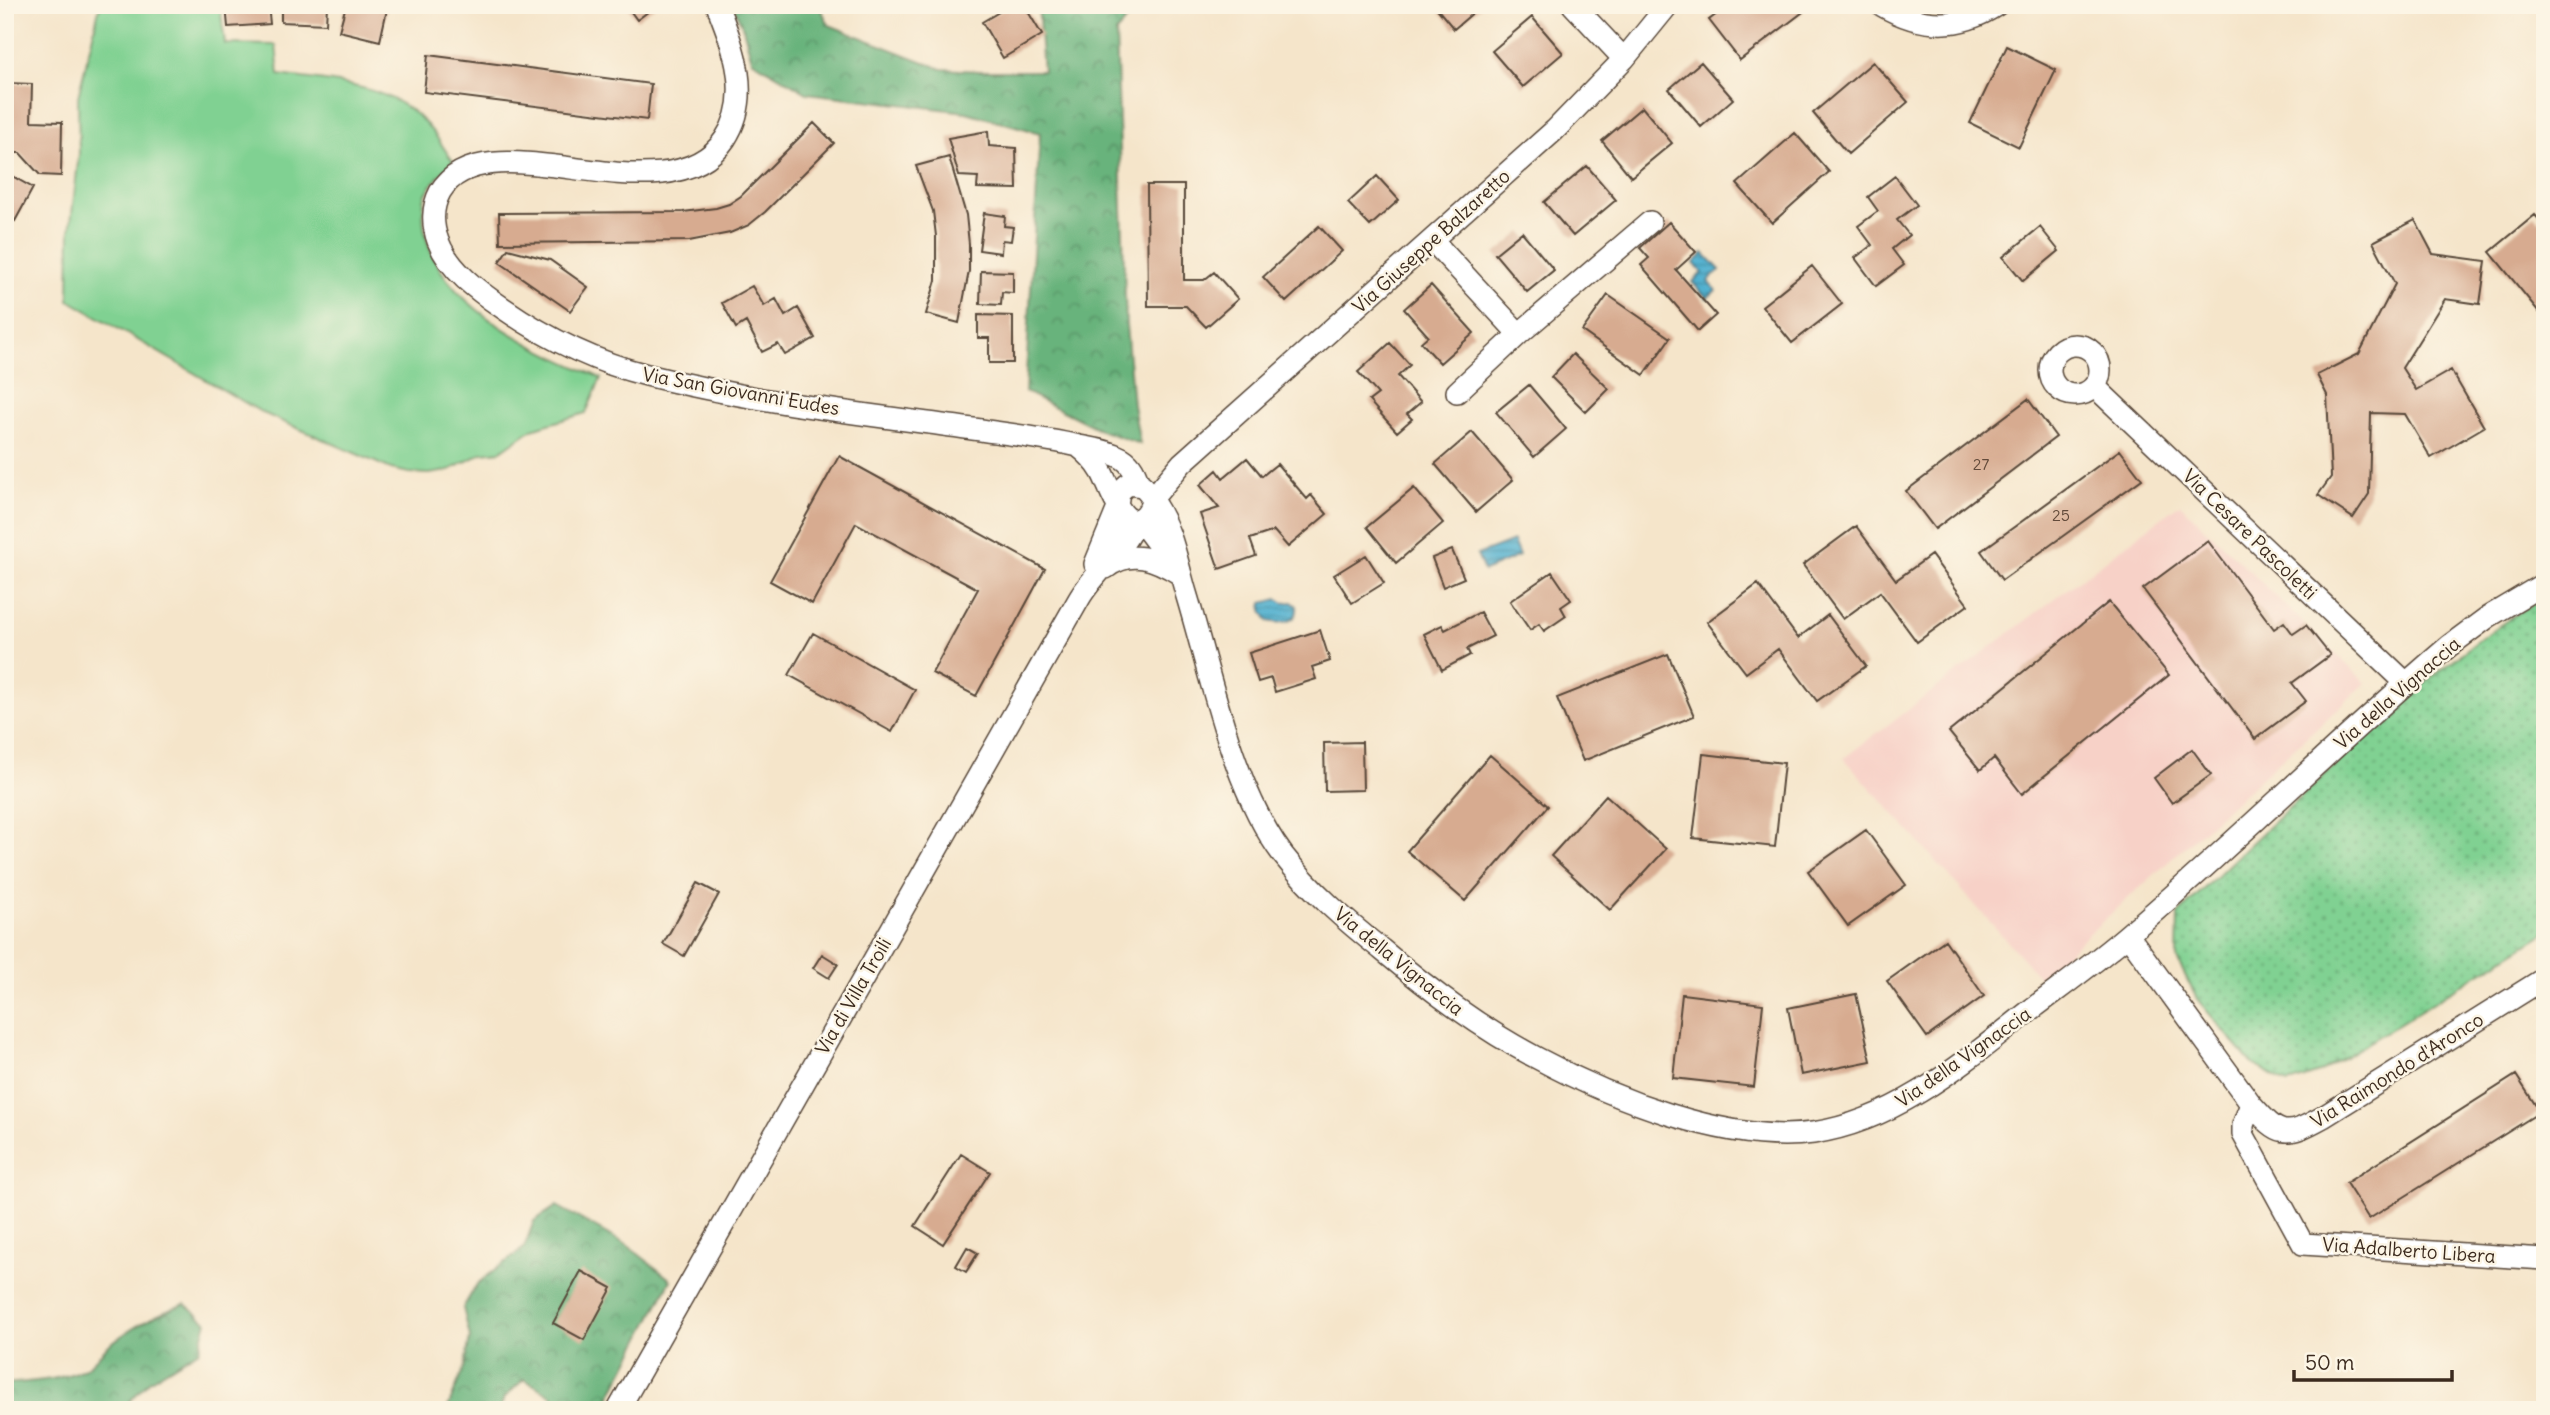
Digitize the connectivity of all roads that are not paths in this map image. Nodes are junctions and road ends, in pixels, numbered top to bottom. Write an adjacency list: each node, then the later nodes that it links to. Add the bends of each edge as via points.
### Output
1 (718, 5): 12 (street, Via San Giovanni Eudes, via 734,51 739,92 731,127 715,151 692,165 662,173 514,163 472,167 449,180 435,206 437,237 450,262 489,298 553,340 644,374 747,396)
2 (1573, 5): 6 (street)
3 (1668, 5): 6 (street, Via Giuseppe Balzaretto)
4 (1881, 5): 5 (street, via 1917,22 1934,24 1963,21)
5 (1997, 5)
6 (1624, 59): 8 (street, Via Giuseppe Balzaretto, via 1555,130)
7 (1650, 222): 9 (street)
8 (1432, 240): 9 (street); 13 (street, Via Giuseppe Balzaretto)
9 (1519, 334): 11 (street)
10 (2094, 386): 19 (street, Via Cesare Pascoletti)
11 (1457, 392)
12 (1078, 446): 13 (street, Via San Giovanni Eudes, via 1127,461); 14 (street, via 1100,469)
13 (1146, 492): 14 (street, via 1128,484 1118,494); 15 (street, via 1148,512); 16 (street, Via della Vignaccia, via 1172,538)
14 (1117, 507): 15 (street, via 1127,517); 17 (street, Via di Villa Troili)
15 (1138, 519): 16 (street, Via della Vignaccia); 17 (street, Via di Villa Troili)
16 (1181, 574): 17 (street, via 1150,559 1128,557); 20 (street, Via della Vignaccia, via 1248,791 1270,834 1300,876 1417,980 1470,1019 1567,1074 1640,1104 1755,1132 1792,1135 1846,1126 1888,1109 1965,1061)
17 (1088, 582): 24 (street, Via di Villa Troili)
18 (2545, 583): 19 (street, Via della Vignaccia, via 2480,622)
19 (2406, 683): 20 (street, Via della Vignaccia)
20 (2128, 935): 22 (street, Via Raimondo d'Aronco)
21 (2545, 978): 22 (street, Via Raimondo d'Aronco, via 2298,1130 2280,1130)
22 (2251, 1104): 23 (street, Via Adalberto Libera, via 2243,1134 2303,1244)
23 (2545, 1259)
24 (618, 1410)

